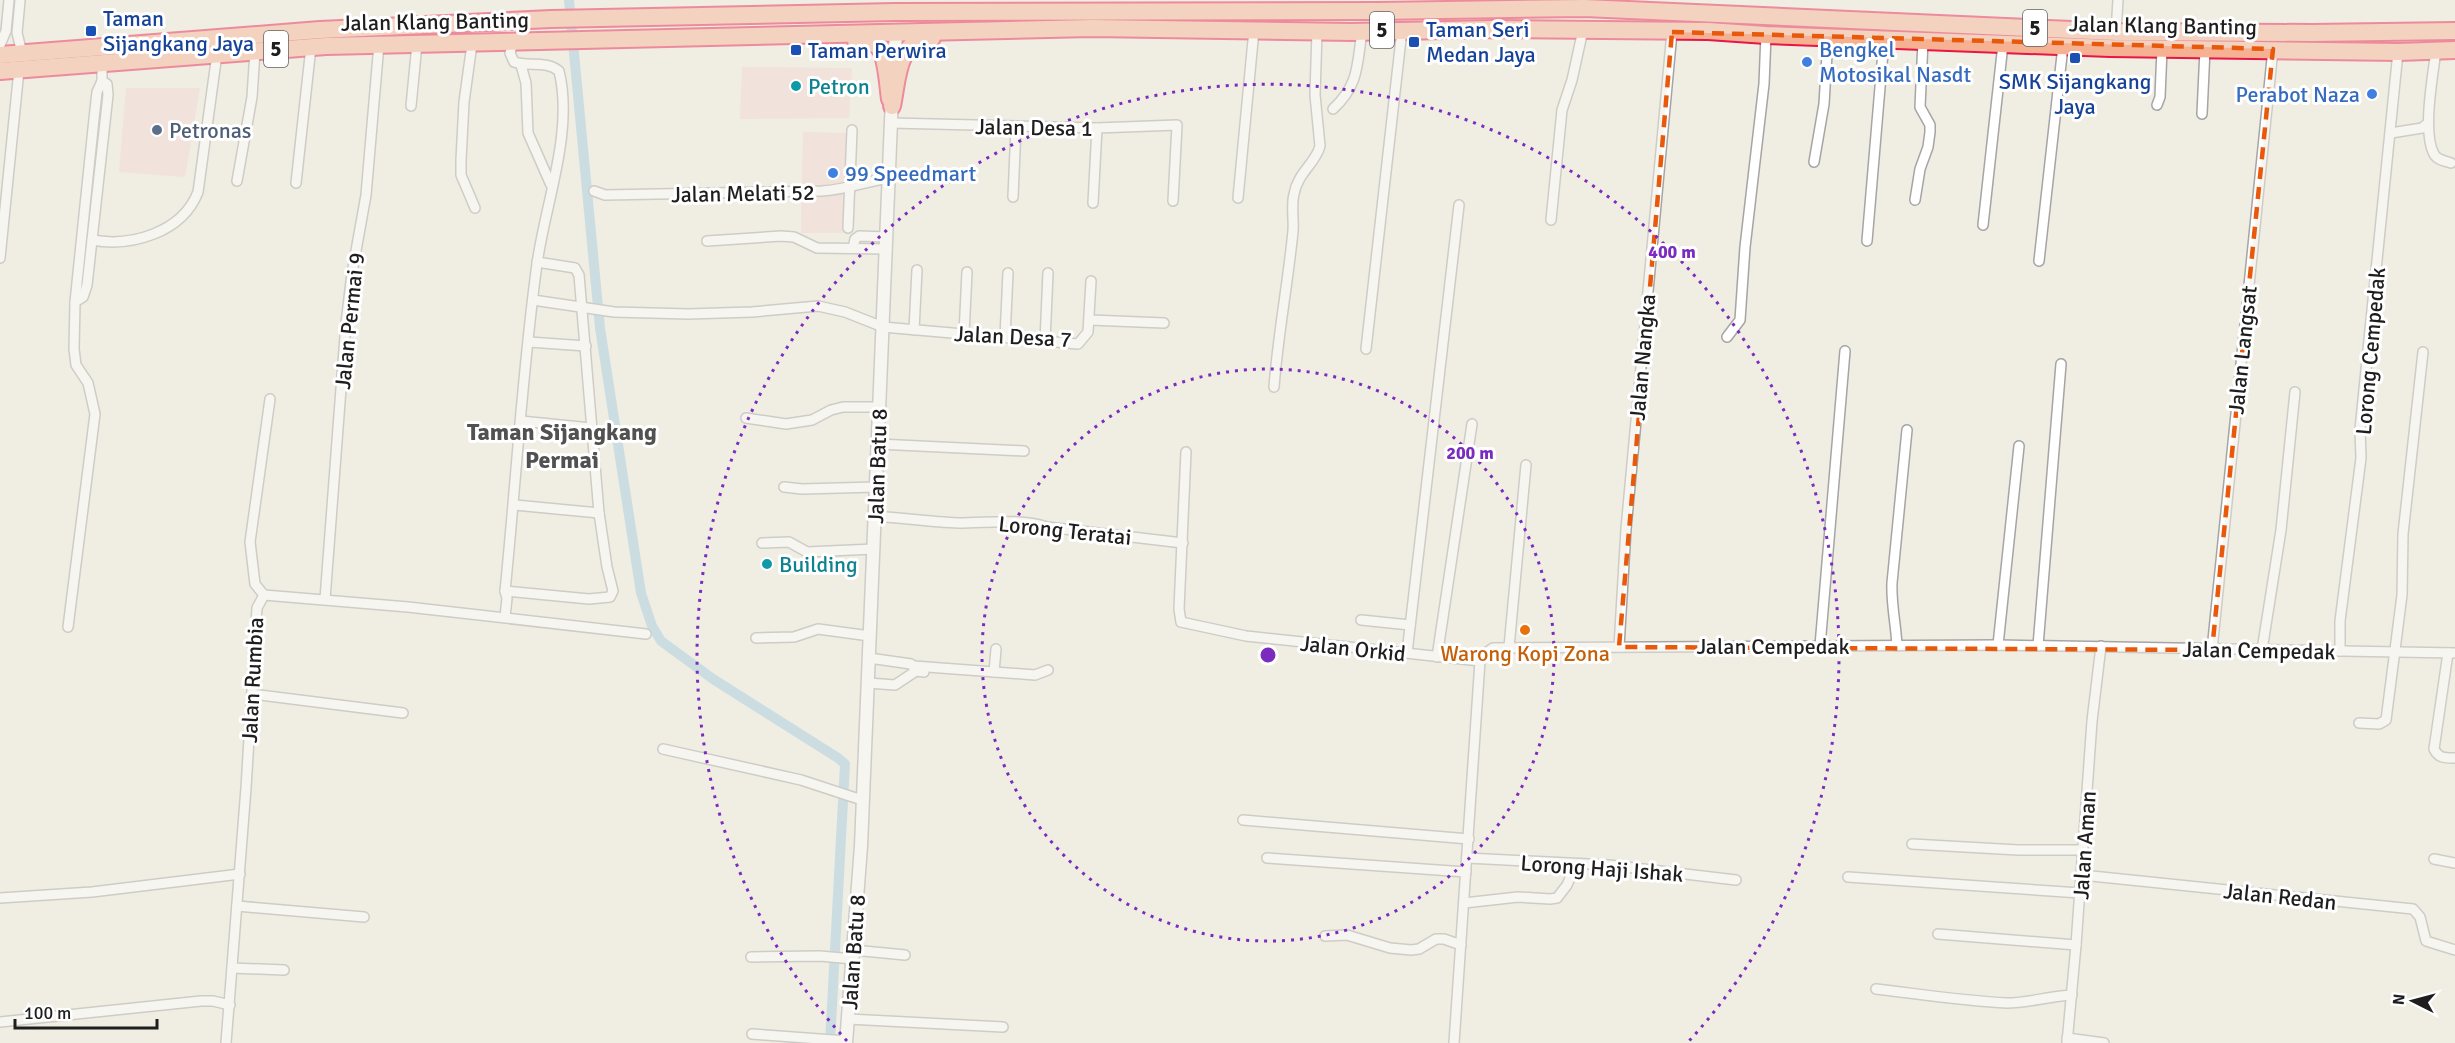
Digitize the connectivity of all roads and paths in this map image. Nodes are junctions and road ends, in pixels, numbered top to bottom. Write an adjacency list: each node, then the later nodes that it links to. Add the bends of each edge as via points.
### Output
1 (9, 0): 35 (street, via 6,31)
2 (20, 0): 47 (street, via 17,33)
3 (1532, 0): 9 (highway)
4 (1641, 0): 12 (highway)
5 (2118, 0): 23 (street)
6 (1617, 3): 9 (highway, Jalan Klang Banting / 5); 12 (highway, Jalan Klang Banting / 5); 13 (highway, via 1603,21); 20 (highway, via 1620,16 1628,22)
7 (1451, 4): 8 (highway, Jalan Klang Banting / 5); 9 (highway, Jalan Klang Banting / 5)
8 (1078, 6): 10 (highway, Jalan Klang Banting / 5)
9 (1474, 8)
10 (1024, 11): 11 (highway, Jalan Klang Banting / 5); 24 (highway, via 989,17 918,19 905,23)
11 (841, 13): 24 (highway, via 848,20 880,20 890,24); 47 (highway, Jalan Klang Banting / 5, via 551,19 320,30)
12 (1736, 13): 23 (highway, Jalan Klang Banting / 5)
13 (1492, 29): 16 (highway, Jalan Klang Banting / 5); 17 (highway, Jalan Klang Banting / 5)
14 (1032, 30): 15 (highway, Jalan Klang Banting / 5); 24 (highway, Jalan Klang Banting / 5); 55 (highway, via 917,40 906,49)
15 (1254, 30): 18 (highway, Jalan Klang Banting / 5); 71 (street)
16 (1402, 30): 19 (highway, Jalan Klang Banting / 5); 105 (street)
17 (1583, 30): 22 (highway, Jalan Klang Banting / 5); 77 (street, via 1562,110)
18 (1317, 31): 19 (highway, Jalan Klang Banting / 5); 109 (street, via 1315,95 1320,146 1302,172 1294,194)
19 (1362, 31): 54 (street, via 1354,83)
20 (1708, 31): 22 (highway, Jalan Klang Banting / 5); 25 (highway, Jalan Klang Banting / 5)
21 (2455, 31): 23 (highway, Jalan Klang Banting / 5)
22 (1672, 32): 147 (street, Jalan Nangka, via 1626,529)
23 (2116, 32)
24 (896, 33): 26 (highway, Jalan Klang Banting / 5); 55 (street, Jalan Batu 8)
25 (1766, 35): 27 (highway, Jalan Klang Banting / 5); 101 (street, via 1740,320)
26 (772, 36): 30 (highway, Jalan Klang Banting / 5); 55 (highway, via 874,43 884,56)
27 (1828, 38): 28 (highway, Jalan Klang Banting / 5); 62 (street, via 1824,104)
28 (1884, 40): 29 (highway, Jalan Klang Banting / 5); 82 (street)
29 (1923, 41): 34 (highway, Jalan Klang Banting / 5); 72 (street, via 1920,107 1930,132)
30 (513, 42): 33 (highway, Jalan Klang Banting / 5); 49 (street, via 511,59)
31 (379, 44): 32 (highway, Jalan Klang Banting / 5); 37 (highway, Jalan Klang Banting / 5); 133 (street, Jalan Permai 9, via 366,195 346,323)
32 (417, 44): 33 (highway, Jalan Klang Banting / 5); 53 (street)
33 (471, 44): 76 (street, via 461,175)
34 (2003, 44): 36 (highway, Jalan Klang Banting / 5); 78 (street)
35 (0, 45)
36 (2063, 46): 38 (highway, Jalan Klang Banting / 5); 85 (street)
37 (311, 47): 43 (highway, Jalan Klang Banting / 5); 66 (street)
38 (2162, 49): 39 (highway, Jalan Klang Banting / 5); 52 (street)
39 (2205, 49): 40 (highway, Jalan Klang Banting / 5); 56 (street)
40 (2273, 49): 44 (highway, Jalan Klang Banting / 5); 149 (street, Jalan Langsat)
41 (2436, 50): 42 (highway, Jalan Klang Banting / 5); 44 (highway, Jalan Klang Banting / 5); 57 (street)
42 (2455, 50)
43 (255, 51): 45 (highway, Jalan Klang Banting / 5); 65 (street, via 252,97)
44 (2398, 52): 61 (street, Lorong Cempedak)
45 (217, 54): 48 (highway, Jalan Klang Banting / 5); 80 (street, via 194,202 184,215 153,234 122,243)
46 (0, 55): 47 (highway, Jalan Klang Banting / 5)
47 (21, 61): 48 (highway, Jalan Klang Banting / 5); 50 (highway, Jalan Klang Banting / 5); 84 (street)
48 (102, 63): 51 (street)
49 (521, 65): 67 (street, via 526,83 528,134); 67 (street, via 552,66 559,71 562,82 561,134)
50 (0, 71)
51 (102, 81): 80 (street, via 107,84 108,95); 93 (street, via 97,93)
52 (2157, 105)
53 (411, 106)
54 (1333, 109)
55 (891, 114): 58 (street, Jalan Desa 1, via 924,124); 64 (street, Jalan Batu 8)
56 (2202, 114)
57 (2428, 123): 61 (street, via 2422,128); 63 (street, via 2434,155)
58 (1016, 127): 59 (street, Jalan Desa 1); 70 (street)
59 (1097, 128): 73 (street, Jalan Desa 1, via 1177,125); 74 (street)
60 (852, 130): 68 (street)
61 (2391, 133): 151 (street, Lorong Cempedak)
62 (1814, 162)
63 (2451, 163)
64 (890, 178): 68 (street, Jalan Melati 52); 83 (street, Jalan Batu 8)
65 (237, 181)
66 (296, 183)
67 (551, 185): 86 (street)
68 (850, 185): 69 (street, Jalan Melati 52, via 842,190 698,195 605,195); 79 (street)
69 (594, 191)
70 (1012, 196)
71 (1238, 198)
72 (1915, 200)
73 (1173, 201)
74 (1093, 203)
75 (1459, 205): 136 (street)
76 (475, 208)
77 (1551, 220)
78 (1983, 225)
79 (848, 228)
80 (92, 240): 93 (street, via 86,291)
81 (707, 241): 83 (street, via 781,236 794,237 817,248 853,248 859,236)
82 (1868, 241)
83 (887, 243): 97 (street, Jalan Batu 8)
84 (0, 258)
85 (2039, 261)
86 (537, 262): 92 (street); 94 (street, via 575,268)
87 (917, 270): 98 (street)
88 (967, 272): 99 (street)
89 (1008, 273): 100 (street)
90 (1048, 273): 102 (street)
91 (1091, 281): 95 (street, Jalan Desa 7)
92 (533, 300): 94 (street, Jalan Desa 7); 103 (street)
93 (75, 302): 137 (street, via 74,360 88,383 95,414)
94 (585, 308): 97 (street, Jalan Desa 7, via 614,312 752,312 818,306); 104 (street)
95 (1090, 320): 96 (street); 102 (street, Jalan Desa 7, via 1088,332 1078,344)
96 (1164, 323)
97 (883, 327): 98 (street, Jalan Desa 7); 112 (street, Jalan Batu 8)
98 (914, 330): 99 (street, Jalan Desa 7)
99 (964, 334): 100 (street, Jalan Desa 7)
100 (1005, 337): 102 (street, Jalan Desa 7)
101 (1727, 337)
102 (1045, 341)
103 (529, 342): 104 (street); 114 (street)
104 (586, 346): 116 (street)
105 (1366, 348)
106 (1845, 351): 142 (street)
107 (2423, 352): 152 (street, via 2403,534 2402,595)
108 (2061, 364): 144 (street)
109 (1274, 387)
110 (2295, 392): 150 (street, via 2281,530)
111 (270, 399): 132 (street, via 250,542 255,584)
112 (880, 407): 113 (street, via 843,407 812,420 786,424); 118 (street, Jalan Batu 8)
113 (746, 418)
114 (521, 421): 116 (street); 125 (street)
115 (1472, 424): 155 (street)
116 (591, 428): 126 (street)
117 (1906, 430): 143 (street, via 1892,583)
118 (878, 444): 120 (street); 124 (street, Jalan Batu 8)
119 (2019, 446): 141 (street)
120 (1024, 451)
121 (1186, 452): 129 (street, Jalan Orkid)
122 (1526, 465): 146 (street)
123 (784, 487): 124 (street)
124 (876, 487): 127 (street, Jalan Batu 8)
125 (515, 505): 126 (street); 131 (street)
126 (599, 513): 131 (street, via 613,591 610,597 590,599)
127 (875, 516): 129 (street, Lorong Teratai, via 959,523 1020,521); 130 (street, Jalan Batu 8)
128 (762, 543): 130 (street, via 789,542 807,552)
129 (1183, 543): 153 (street, Jalan Orkid, via 1179,609 1185,624 1246,636)
130 (874, 549): 139 (street, Jalan Batu 8)
131 (506, 591): 134 (street)
132 (264, 595): 133 (street, Jalan Rumbia); 165 (street, Jalan Rumbia, via 257,608)
133 (325, 599): 134 (street, Jalan Rumbia)
134 (505, 617): 138 (street, Jalan Rumbia)
135 (1361, 620): 136 (street)
136 (1410, 625): 153 (street)
137 (68, 627)
138 (645, 634)
139 (870, 636): 140 (street, via 818,629 788,638); 156 (street, Jalan Batu 8)
140 (756, 638)
141 (1998, 645): 143 (street, Jalan Cempedak); 144 (street, Jalan Cempedak)
142 (1820, 646): 143 (street, Jalan Cempedak); 147 (street, Jalan Cempedak)
143 (1897, 646)
144 (2038, 646): 145 (street, Jalan Cempedak)
145 (2101, 646): 149 (street, Jalan Cempedak); 174 (street, Jalan Aman)
146 (1509, 647): 147 (street, Jalan Cempedak); 157 (street, Jalan Cempedak, via 1488,650)
147 (1619, 647)
148 (996, 649): 160 (street)
149 (2211, 650): 150 (street, Jalan Cempedak)
150 (2262, 650): 151 (street, Jalan Cempedak)
151 (2340, 651): 152 (street, Jalan Cempedak)
152 (2393, 652): 154 (street, Jalan Cempedak); 167 (street, via 2386,720)
153 (1407, 653): 155 (street, Jalan Orkid)
154 (2452, 653): 162 (street)
155 (1437, 657): 157 (street, Jalan Orkid)
156 (869, 658): 158 (street, via 902,662); 164 (street, Jalan Batu 8)
157 (1480, 661): 172 (street)
158 (915, 669): 160 (street); 161 (street); 164 (street, via 895,686)
159 (1048, 670): 160 (street, via 1035,675)
160 (994, 672)
161 (958, 675)
162 (2444, 680): 163 (street); 169 (street, via 2434,749 2442,758)
163 (2455, 680)
164 (868, 683): 170 (street, Jalan Batu 8)
165 (252, 694): 166 (street); 181 (street, Jalan Rumbia)
166 (403, 713)
167 (2359, 723)
168 (663, 749): 170 (street, via 762,770)
169 (2455, 758)
170 (856, 797): 196 (street, Jalan Batu 8)
171 (1243, 820): 172 (street)
172 (1469, 839): 176 (street)
173 (1912, 844): 174 (street)
174 (2075, 849): 182 (street, Jalan Aman)
175 (1267, 858): 180 (street)
176 (1467, 858): 179 (street, Lorong Haji Ishak); 180 (street)
177 (2434, 859): 178 (street)
178 (2455, 863)
179 (1576, 864): 184 (street, Lorong Haji Ishak); 187 (street, via 1557,898 1518,897)
180 (1466, 872): 187 (street)
181 (240, 874): 186 (street, via 92,892); 188 (street, Jalan Rumbia)
182 (2082, 875): 185 (street, Jalan Aman); 194 (street, Jalan Redan, via 2413,909 2420,917 2426,941)
183 (1848, 878): 185 (street)
184 (1737, 880)
185 (2072, 893): 193 (street, Jalan Aman)
186 (0, 898)
187 (1464, 903): 192 (street)
188 (237, 906): 189 (street); 198 (street, Jalan Rumbia)
189 (364, 917)
190 (1938, 934): 193 (street)
191 (1325, 936): 192 (street, via 1347,934 1390,948 1411,950 1436,939)
192 (1461, 945): 210 (street)
193 (2072, 945): 201 (street, Jalan Aman)
194 (2455, 950)
195 (905, 955): 196 (street)
196 (850, 956): 197 (street); 203 (street, Jalan Batu 8)
197 (751, 957)
198 (232, 968): 199 (street); 202 (street, Jalan Rumbia)
199 (284, 969)
200 (1876, 989): 201 (street, via 2009,1003)
201 (2072, 995): 207 (street, Jalan Aman)
202 (230, 1005): 204 (street, via 201,1001); 209 (street, Jalan Rumbia)
203 (848, 1019): 205 (street); 208 (street, Jalan Batu 8)
204 (0, 1022)
205 (1003, 1027)
206 (752, 1035): 208 (street)
207 (2067, 1041): 211 (street)
208 (843, 1042)
209 (226, 1043)
210 (1454, 1043)
211 (2104, 1043)

